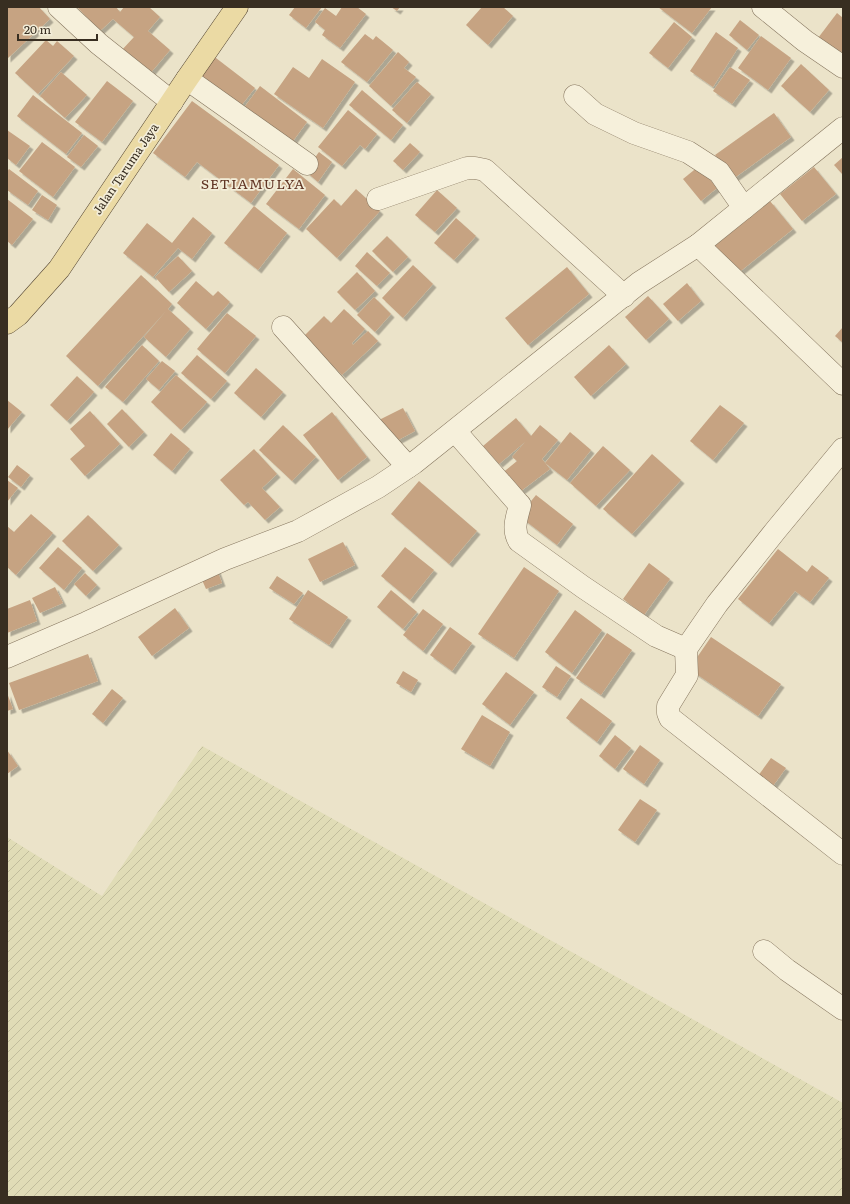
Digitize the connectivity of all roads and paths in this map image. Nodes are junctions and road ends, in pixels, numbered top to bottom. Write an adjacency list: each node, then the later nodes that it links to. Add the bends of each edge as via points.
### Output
1 (59, 7): 7 (street, via 99,44)
2 (237, 7): 5 (main road, Jalan Taruma Jaya)
3 (762, 7): 4 (street)
4 (843, 67)
5 (186, 80): 7 (main road, Jalan Taruma Jaya); 9 (street)
6 (575, 96): 11 (street, via 595,114 634,133 688,152 719,172)
7 (172, 102): 14 (main road, Jalan Taruma Jaya, via 59,270 18,315)
8 (843, 128): 11 (street)
9 (307, 164)
10 (378, 199): 13 (street, via 466,168 484,170)
11 (744, 208): 12 (street)
12 (698, 245): 13 (street, via 639,283); 16 (street)
13 (624, 296): 17 (street)
14 (7, 323)
15 (283, 327): 19 (street)
16 (843, 384)
17 (455, 431): 19 (street); 20 (street, via 520,505 515,530 520,540 583,587 656,636)
18 (843, 449): 20 (street, via 717,604)
19 (408, 467): 21 (street, via 298,531 225,559)
20 (686, 649): 22 (street, via 687,675 668,706 670,718)
21 (7, 657)
22 (843, 854)
23 (764, 951): 24 (street)
24 (843, 1009)

